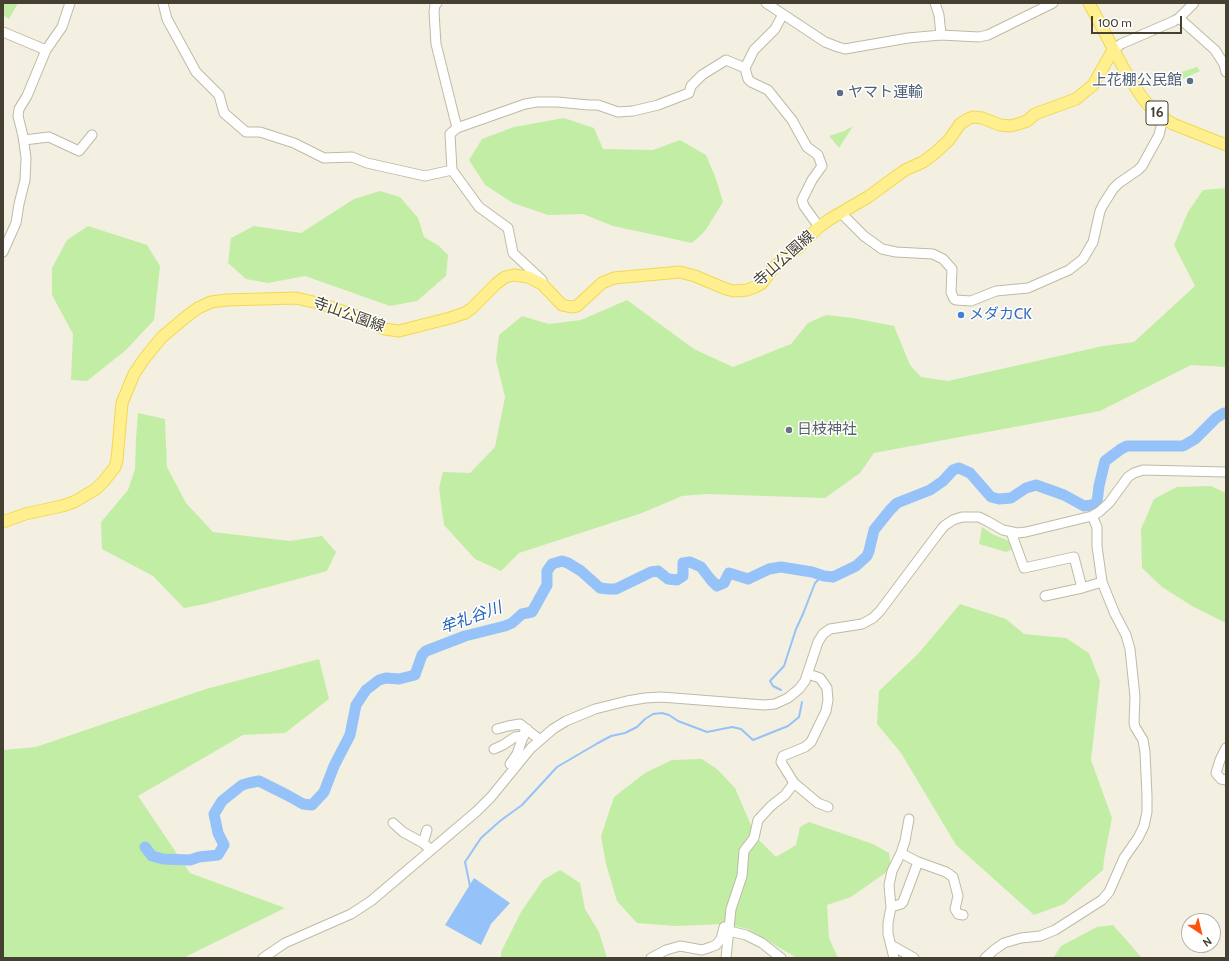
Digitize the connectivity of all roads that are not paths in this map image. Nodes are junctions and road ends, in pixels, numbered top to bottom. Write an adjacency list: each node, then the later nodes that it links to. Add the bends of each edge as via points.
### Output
1 (70, 3): 13 (street, via 62,27)
2 (163, 3): 22 (street, via 168,19 196,72 219,95 224,113 246,132 260,132 294,143 324,158 352,157 367,163 425,176)
3 (437, 3): 18 (street, via 434,12 436,44)
4 (766, 3): 9 (street)
5 (935, 3): 12 (street)
6 (1053, 3): 12 (street, via 988,35)
7 (1089, 3): 14 (main road, 16)
8 (1194, 3): 10 (street)
9 (783, 14): 12 (street, via 825,42 845,49); 15 (street, via 775,29 754,50)
10 (1179, 18): 14 (street); 16 (street, via 1215,50)
11 (3, 32): 13 (street)
12 (941, 35)
13 (46, 50): 20 (street, via 18,116)
14 (1113, 50): 17 (main road, 16, via 1141,96); 23 (main road, 寺山公園線, via 1093,85 1076,99 1010,126 982,118 968,119 960,124 949,140 923,162 905,170)
15 (745, 68): 18 (street, via 726,60 702,74 691,86 689,93 658,105 618,112 598,105 537,102); 24 (street, via 748,79 768,90 792,120 807,147 818,155 822,166 802,200)
16 (1226, 72)
17 (1163, 118): 21 (main road, 16, via 1181,128); 23 (street, via 1158,135 1142,166 1113,189 1103,205 1093,242 1083,259 1069,270 1028,288 996,291 971,301 956,300 951,292 952,269 943,259 933,254 882,249 864,236)
18 (457, 128): 22 (street, via 450,134)
19 (92, 135): 20 (street, via 79,151 48,137)
20 (24, 140): 25 (street, via 25,180 16,223)
21 (1226, 145)
22 (452, 170): 26 (street, via 479,207 508,228 513,253 542,280)
23 (841, 213): 24 (main road, 寺山公園線)
24 (819, 227): 26 (main road, 寺山公園線, via 774,267 762,282 747,290 726,289 680,272 614,278 602,283 577,306 571,307 562,305)
25 (3, 252)
26 (542, 284): 29 (main road, 寺山公園線, via 522,275 505,277 465,313 399,331 385,329 357,316 296,298 211,302 198,308 174,326 144,358 134,374 122,403 117,460 104,481 74,502)
27 (1226, 472): 28 (street, via 1143,470 1124,481 1109,503)
28 (1092, 516): 30 (street, via 1026,532); 31 (street, via 1097,527)
29 (3, 522)
30 (1011, 532): 32 (street, via 1024,568 1074,557); 34 (street, via 979,517 962,517 949,523 873,618 862,624 830,629 823,634)
31 (1102, 582): 32 (street); 64 (street, via 1130,649 1135,697 1134,723 1143,740 1145,752 1147,812 1144,826 1124,858 1109,892 1102,900 1055,930 1040,936 1004,943)
32 (1082, 588): 33 (street)
33 (1045, 596)
34 (808, 674): 37 (street, via 794,694 775,704 661,697 636,699 595,709 576,717 553,729); 42 (street, via 820,678 827,688 828,700 826,711 811,742 783,756 781,762)
35 (497, 729): 36 (street, via 520,724)
36 (526, 733): 37 (street); 39 (street); 40 (street, via 509,766)
37 (540, 740): 40 (street)
38 (1226, 748): 41 (street, via 1216,773 1221,779)
39 (494, 749)
40 (511, 772): 48 (street, via 477,810)
41 (1226, 780)
42 (794, 783): 43 (street, via 818,803); 52 (street, via 758,820 754,838 744,851 742,876)
43 (828, 807)
44 (909, 819): 49 (street)
45 (393, 823): 47 (street)
46 (427, 830): 47 (street)
47 (423, 843): 48 (street)
48 (431, 850): 57 (street, via 361,908 285,943)
49 (901, 853): 50 (street); 51 (street, via 892,871 889,885)
50 (918, 862): 51 (street, via 903,902); 53 (street, via 953,877 958,896 955,909 958,914)
51 (892, 906): 55 (street, via 888,923)
52 (731, 909): 54 (street); 56 (street, via 725,918 722,939 716,945)
53 (963, 915)
54 (729, 931): 60 (street); 61 (street, via 746,935 762,943)
55 (891, 945): 62 (street); 63 (street)
56 (702, 950): 58 (street, via 680,946); 59 (street)
57 (263, 958)
58 (651, 958)
59 (708, 958)
60 (726, 958)
61 (781, 958)
62 (894, 958)
63 (914, 958)
64 (985, 958)

